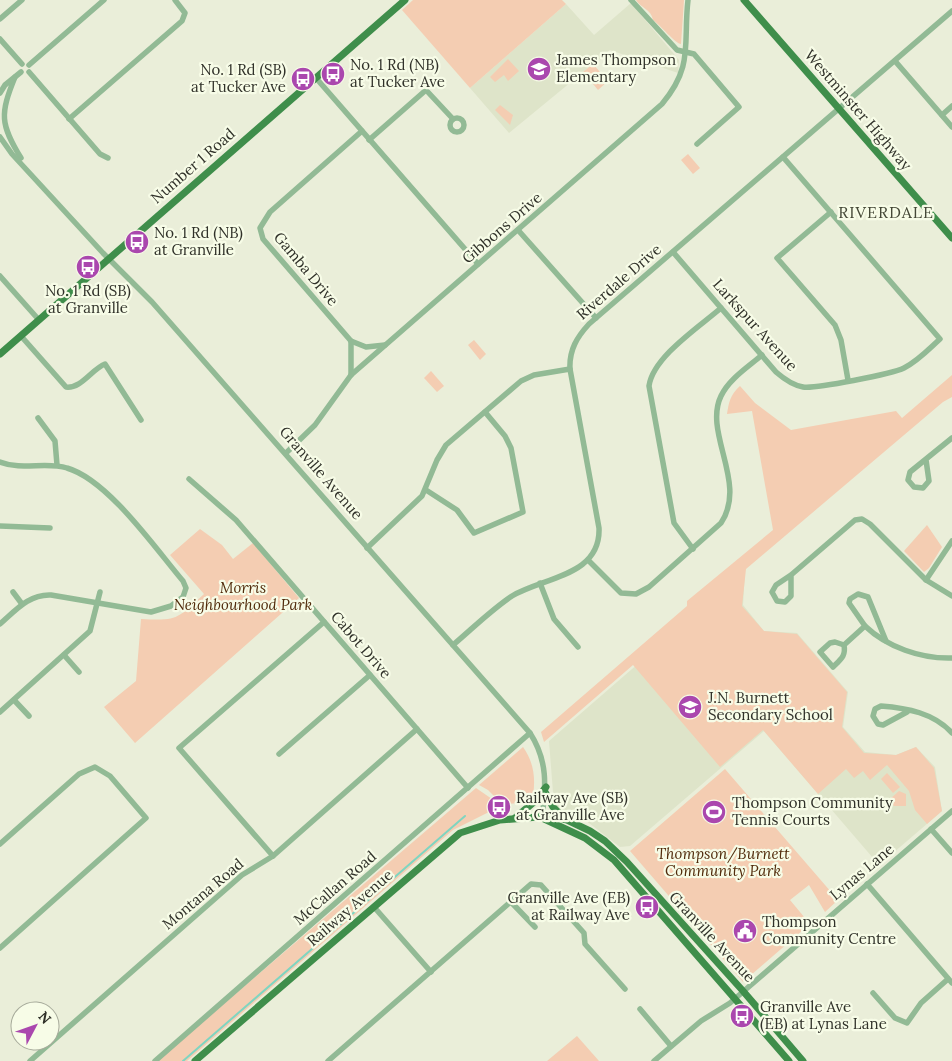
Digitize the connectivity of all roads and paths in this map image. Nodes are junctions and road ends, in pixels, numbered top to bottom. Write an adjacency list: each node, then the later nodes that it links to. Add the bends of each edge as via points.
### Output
1 (22, 0): 9 (street)
2 (104, 0): 13 (street)
3 (175, 0): 23 (street, via 185,13 182,21)
4 (405, 0): 17 (main road, Number 1 Road)
5 (631, 0): 11 (street, via 677,50)
6 (688, 0): 11 (street, Gibbons Drive)
7 (744, 0): 20 (main road, Westminster Highway)
8 (952, 11): 12 (street, Riverdale Drive)
9 (0, 19)
10 (0, 39): 13 (street)
11 (687, 52): 29 (street, via 694,54 739,107); 34 (street, Gibbons Drive, via 679,80 662,104)
12 (894, 61): 20 (street, Riverdale Drive); 22 (street)
13 (26, 65): 14 (street); 15 (street)
14 (21, 72): 15 (street); 16 (street)
15 (29, 72): 23 (street)
16 (15, 77): 18 (street); 21 (street)
17 (316, 78): 26 (street); 37 (main road, Number 1 Road)
18 (0, 93)
19 (952, 106): 22 (street)
20 (838, 108): 30 (street, Riverdale Drive); 35 (main road, Westminster Highway)
21 (0, 110): 32 (street, Granville Avenue, via 2,128)
22 (942, 115): 25 (street)
23 (69, 119): 31 (street, via 100,154)
24 (453, 119): 28 (street, via 426,90)
25 (952, 127)
26 (362, 131): 28 (street); 44 (street, Gamba Drive, via 270,212 260,228 263,239)
27 (0, 137): 32 (street, Granville Avenue)
28 (369, 140): 38 (street)
29 (697, 144)
30 (783, 157): 33 (street); 36 (street, Riverdale Drive)
31 (108, 158)
32 (28, 168): 37 (street, Granville Avenue)
33 (831, 212): 50 (street, via 777,258 835,325); 50 (street, Larkspur Avenue, via 940,339 902,369)
34 (518, 230): 38 (street, Gibbons Drive); 41 (street)
35 (952, 238)
36 (673, 252): 40 (street, Larkspur Avenue); 41 (street, Riverdale Drive)
37 (109, 258): 42 (main road, Number 1 Road); 55 (street, Granville Avenue)
38 (478, 264): 45 (street, Gibbons Drive)
39 (0, 276): 42 (street)
40 (721, 308): 47 (street, Larkspur Avenue); 65 (street, via 663,358 649,386 672,513 678,531)
41 (596, 318): 48 (street, Riverdale Drive, via 576,340)
42 (39, 320): 43 (main road, Number 1 Road)
43 (21, 336): 46 (main road, Number 1 Road); 53 (street, via 66,387 77,385 105,364)
44 (350, 341): 45 (street, via 366,347); 49 (street)
45 (387, 345): 49 (street, Gibbons Drive)
46 (0, 354)
47 (762, 355): 50 (street, Larkspur Avenue, via 781,376 798,386 819,386); 65 (street, via 730,382 719,401 718,420 730,485 730,504 721,523)
48 (570, 369): 51 (street, via 527,378); 66 (street, Riverdale Drive, via 600,528 595,550)
49 (351, 375): 55 (street, Gibbons Drive, via 315,425)
50 (848, 380)
51 (485, 412): 60 (street, via 446,446); 60 (street, via 511,448 522,512 474,533 457,510)
52 (38, 418): 58 (street, via 55,441)
53 (141, 420)
54 (952, 438): 56 (street)
55 (286, 453): 64 (street, Granville Avenue)
56 (926, 460): 56 (street, via 910,472 908,480 914,487 923,488 929,481)
57 (0, 462): 58 (street, via 23,468)
58 (57, 465): 73 (street, via 89,477 104,489 186,588 180,599 158,611 143,612)
59 (189, 479): 75 (street, Cabot Drive, via 236,520)
60 (426, 490): 64 (street, via 413,507)
61 (0, 526): 62 (street)
62 (50, 528)
63 (952, 541): 68 (street)
64 (367, 548): 80 (street, Granville Avenue)
65 (693, 549): 66 (street, via 649,587 631,595 618,591)
66 (588, 560): 69 (street, via 576,569)
67 (791, 575): 67 (street, via 772,589 777,601 785,602 791,596); 68 (street, via 855,520 862,519)
68 (926, 580): 72 (street)
69 (540, 583): 80 (street, via 500,604); 81 (street, via 554,619)
70 (13, 592): 74 (street)
71 (100, 592): 73 (street)
72 (952, 596)
73 (98, 603): 74 (street, via 45,595); 82 (street, via 90,631)
74 (22, 604): 76 (street)
75 (324, 622): 85 (street, Cabot Drive); 103 (street, via 179,748)
76 (0, 624)
77 (865, 626): 78 (street); 78 (street, via 849,606 850,599 858,594 868,597); 79 (street)
78 (886, 641): 83 (street, via 916,654)
79 (844, 644): 79 (street, via 830,643 820,652 833,667 844,658)
80 (453, 645): 91 (street, Granville Avenue)
81 (578, 647)
82 (64, 655): 84 (street); 86 (street)
83 (952, 658)
84 (79, 672)
85 (370, 675): 90 (street, Cabot Drive); 93 (street)
86 (14, 700): 87 (street); 89 (street)
87 (0, 712)
88 (907, 712): 88 (street, via 881,706 875,709 873,716 878,724 883,725); 92 (street, via 932,717)
89 (29, 716)
90 (417, 729): 94 (street, Cabot Drive); 103 (street, Montana Road)
91 (530, 733): 94 (street, McCallan Road); 95 (street, Granville Avenue, via 544,762)
92 (952, 733)
93 (279, 754)
94 (468, 788): 118 (street, McCallan Road)
95 (545, 789): 97 (main road); 98 (street, Granville Avenue); 99 (main road, via 553,807)
96 (952, 811): 100 (street, Lynas Lane)
97 (515, 818): 98 (main road, Railway Avenue); 106 (main road, Railway Avenue, via 460,833)
98 (542, 818): 99 (main road, Granville Avenue, via 551,816); 114 (main road, Granville Avenue, via 574,831 600,847)
99 (567, 820): 112 (main road, Granville Avenue, via 590,831 620,855)
100 (931, 829): 102 (street); 104 (street, Lynas Lane)
101 (0, 844): 108 (street, via 79,774 95,767 110,776 146,818)
102 (952, 853)
103 (273, 856): 117 (street, Montana Road, via 242,875)
104 (867, 884): 110 (street); 112 (street, Lynas Lane)
105 (511, 902): 107 (street); 109 (street); 111 (street, via 532,884 541,885 584,933 585,944)
106 (374, 907): 109 (street); 119 (main road, Railway Avenue)
107 (535, 927)
108 (0, 948)
109 (430, 972): 120 (street)
110 (950, 981): 113 (street, via 921,1003 906,1023 895,1018)
111 (625, 989)
112 (743, 991): 114 (street, Lynas Lane); 123 (main road, Granville Avenue)
113 (872, 993)
114 (735, 998): 116 (street, Lynas Lane, via 701,1020); 122 (main road, Granville Avenue)
115 (640, 1009): 116 (street)
116 (671, 1046): 121 (street, Lynas Lane)
117 (30, 1061)
118 (155, 1061)
119 (196, 1061)
120 (328, 1061)
121 (654, 1061)
122 (789, 1061)
123 (803, 1061)

